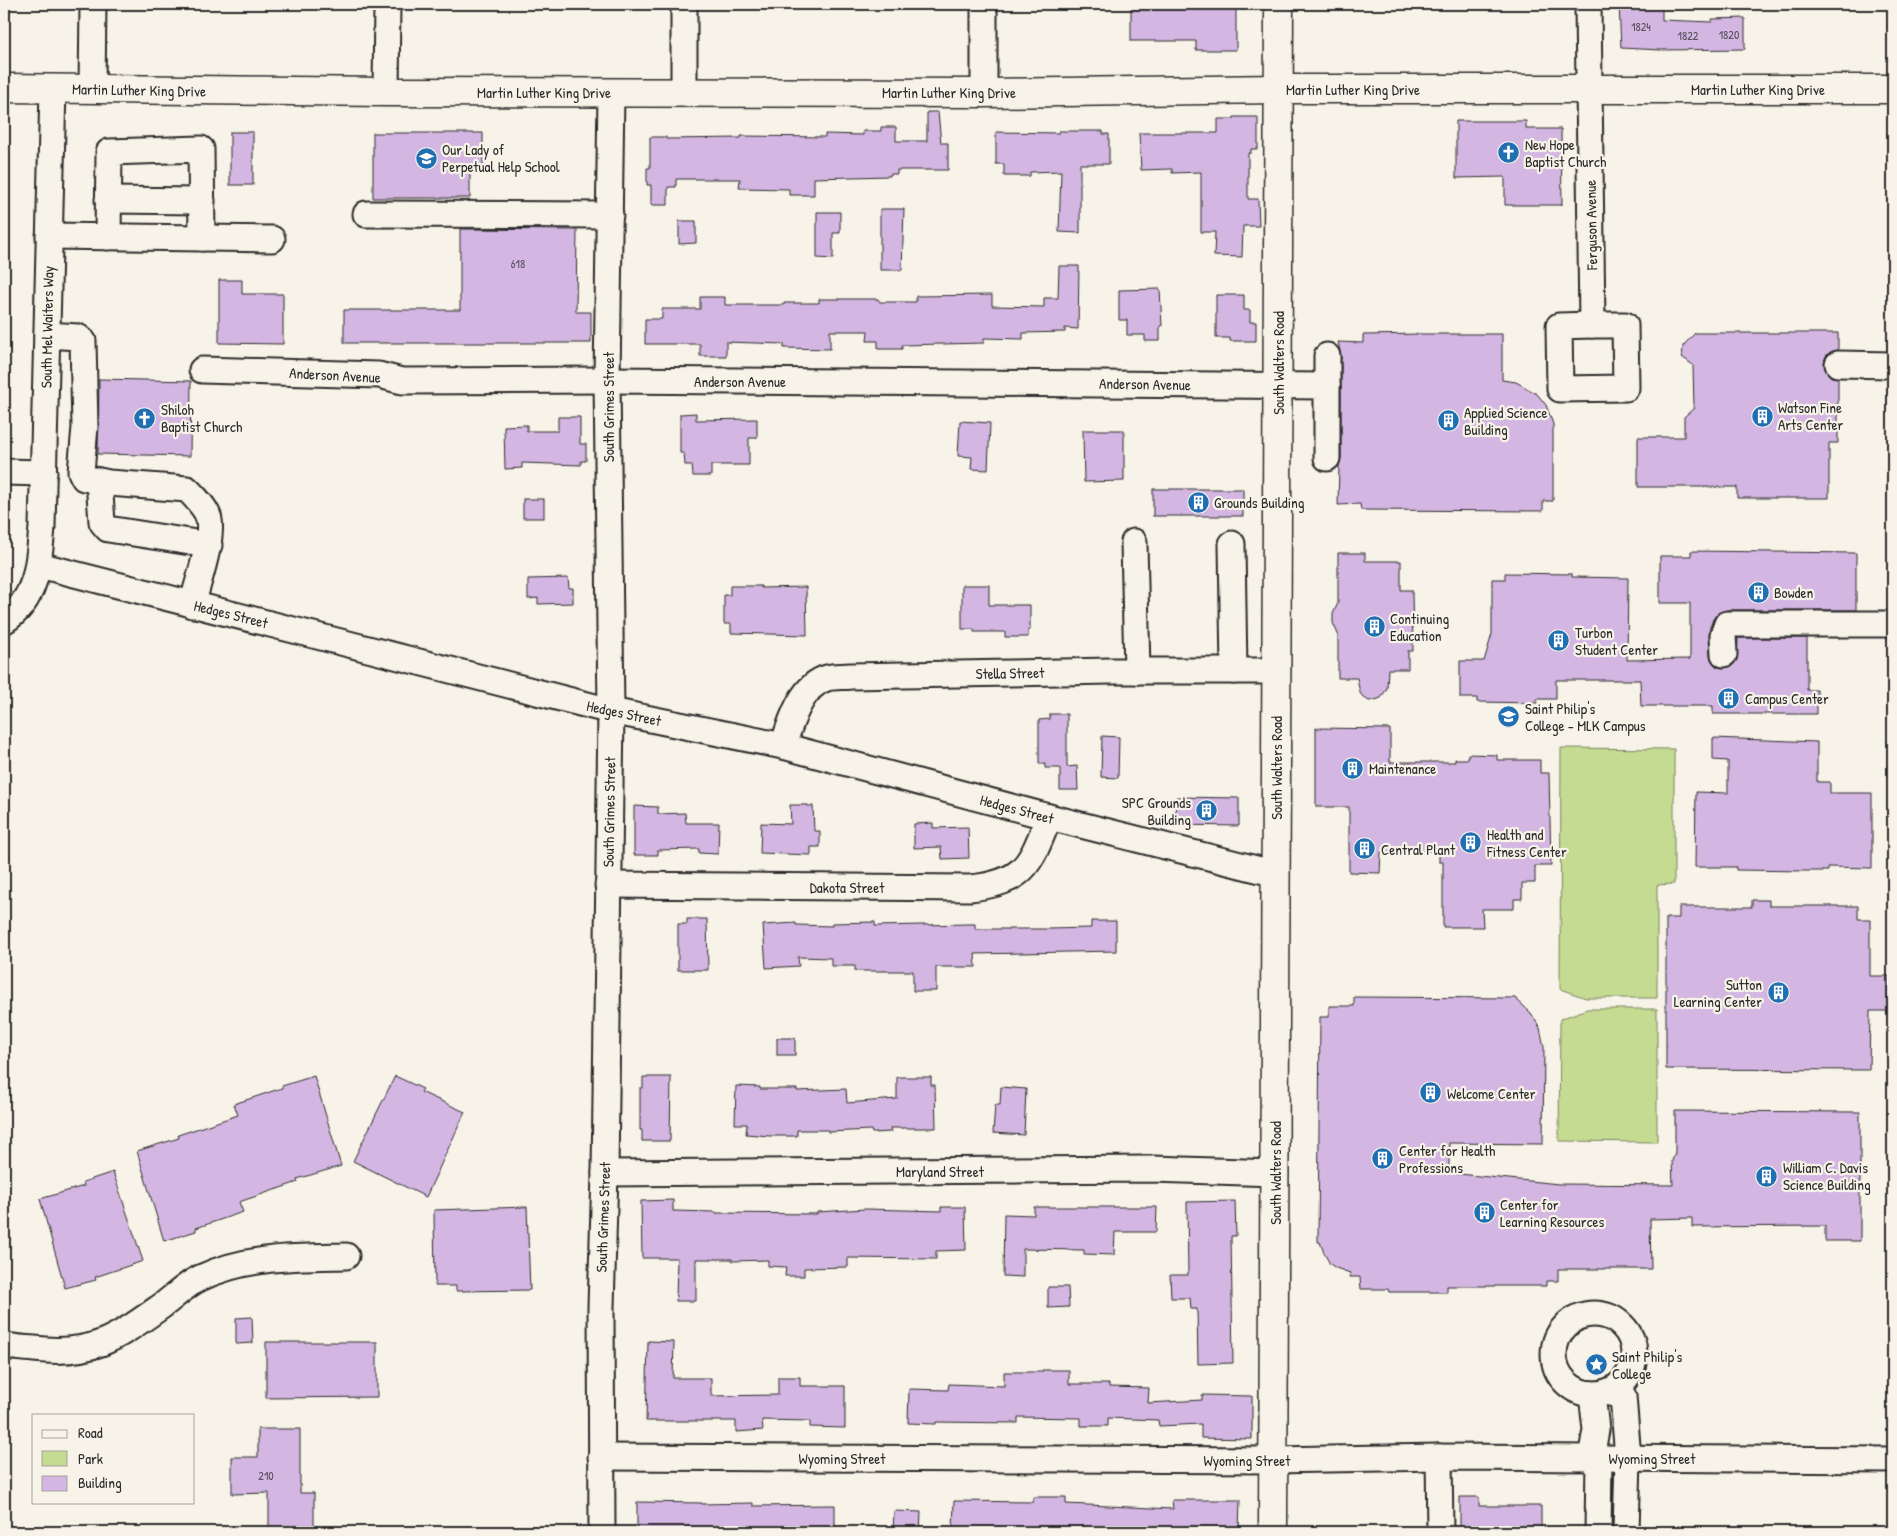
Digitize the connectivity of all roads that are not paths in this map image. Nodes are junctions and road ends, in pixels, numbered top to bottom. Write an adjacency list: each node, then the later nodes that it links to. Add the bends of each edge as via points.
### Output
1 (93, 4): 9 (street)
2 (387, 4): 13 (street)
3 (684, 4): 15 (street)
4 (984, 4): 16 (street)
5 (1279, 4): 10 (main road, South Walters Road)
6 (1588, 4): 12 (street, Ferguson Avenue)
7 (4, 88): 8 (main road, Martin Luther King Drive)
8 (53, 89): 9 (main road, Martin Luther King Drive); 21 (street, South Mel Waiters Way)
9 (92, 89): 13 (main road, Martin Luther King Drive)
10 (1279, 89): 12 (main road, Martin Luther King Drive); 16 (main road, Martin Luther King Drive); 32 (main road, South Walters Road)
11 (1893, 89): 12 (main road, Martin Luther King Drive)
12 (1588, 90): 25 (street, Ferguson Avenue)
13 (386, 92): 14 (main road, Martin Luther King Drive)
14 (611, 92): 15 (main road, Martin Luther King Drive); 20 (street, South Grimes Street)
15 (684, 92): 16 (main road, Martin Luther King Drive)
16 (984, 93)
17 (108, 200): 18 (street); 18 (street, via 109,152 201,149); 22 (street)
18 (202, 201): 23 (street)
19 (366, 214): 20 (street)
20 (610, 215): 31 (street, South Grimes Street)
21 (49, 236): 22 (street); 26 (street, South Mel Waiters Way)
22 (108, 237): 23 (street)
23 (202, 238): 24 (street)
24 (272, 239)
25 (1592, 325)
26 (47, 335): 36 (street, South Mel Waiters Way); 37 (street, via 78,336 83,341)
27 (1327, 356): 33 (street)
28 (1838, 364): 29 (street)
29 (1893, 365)
30 (202, 370): 31 (street, Anderson Avenue, via 379,375 402,380)
31 (607, 380): 32 (street, Anderson Avenue); 49 (street, South Grimes Street)
32 (1278, 385): 33 (street, Anderson Avenue); 48 (main road, South Walters Road)
33 (1327, 386): 34 (street)
34 (1328, 458)
35 (4, 472): 36 (street)
36 (44, 473): 41 (street, South Mel Waiters Way)
37 (90, 476): 40 (street, via 102,522 108,529); 40 (street, via 187,489 209,517)
38 (1134, 542): 46 (street)
39 (1232, 544): 47 (street)
40 (209, 545): 42 (street)
41 (39, 565): 42 (street, Hedges Street); 43 (street, via 35,584 24,603)
42 (192, 604): 49 (street, Hedges Street)
43 (4, 622)
44 (1893, 624): 45 (street, via 1727,624 1723,635)
45 (1724, 654)
46 (1137, 671): 47 (street, Stella Street); 50 (street, Stella Street, via 825,678 809,690 794,713)
47 (1234, 671): 48 (street, Stella Street)
48 (1277, 671): 52 (main road, South Walters Road)
49 (611, 711): 50 (street, Hedges Street); 53 (street, South Grimes Street)
50 (783, 746): 51 (street, Hedges Street)
51 (1049, 817): 52 (street, Hedges Street); 53 (street, Dakota Street, via 1027,864 1005,882 989,886)
52 (1276, 874): 55 (main road, South Walters Road)
53 (608, 885): 54 (street, South Grimes Street)
54 (605, 1173): 55 (street, Maryland Street, via 1142,1169); 58 (street, South Grimes Street)
55 (1275, 1173): 62 (main road, South Walters Road)
56 (346, 1256): 57 (street, via 286,1256 233,1266 199,1279 120,1335 101,1344 76,1350)
57 (4, 1345)
58 (601, 1457): 62 (street, Wyoming Street); 64 (street, South Grimes Street)
59 (1439, 1457): 60 (street, Wyoming Street); 62 (street, Wyoming Street); 66 (street)
60 (1595, 1458): 61 (street, Wyoming Street); 61 (street, via 1599,1393 1623,1396); 67 (street)
61 (1628, 1458): 63 (street, Wyoming Street); 68 (street)
62 (1274, 1460): 65 (main road, South Walters Road)
63 (1893, 1460)
64 (602, 1532)
65 (1273, 1532)
66 (1440, 1532)
67 (1598, 1532)
68 (1626, 1532)

